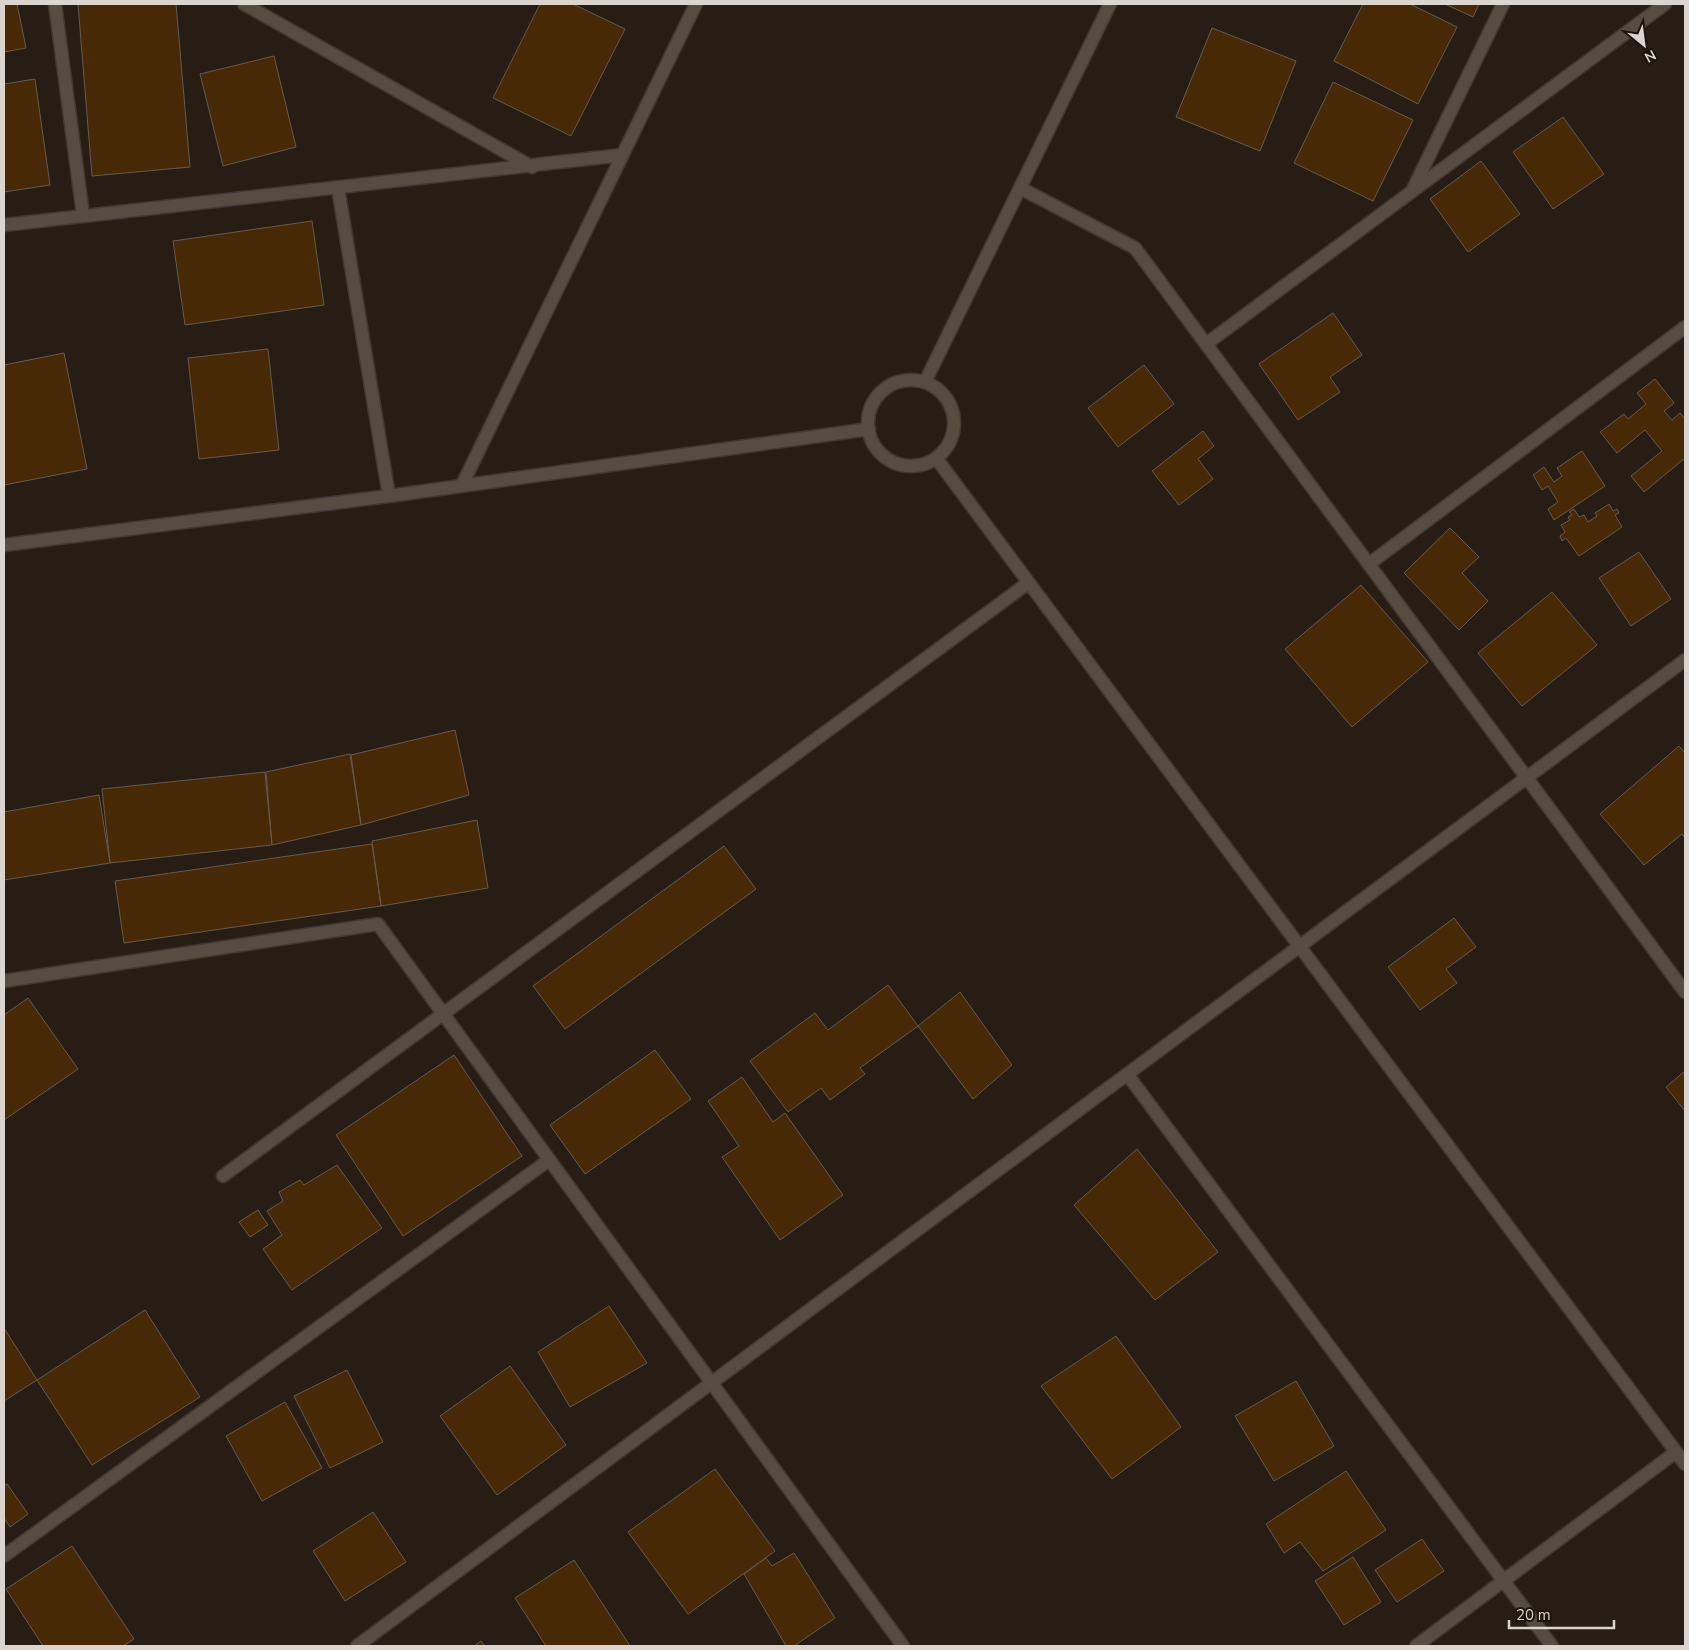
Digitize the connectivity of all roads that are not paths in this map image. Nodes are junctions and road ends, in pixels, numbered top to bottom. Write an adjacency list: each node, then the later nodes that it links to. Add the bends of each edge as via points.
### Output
1 (55, 4): 12 (street)
2 (244, 4): 8 (street)
3 (696, 4): 7 (street)
4 (1110, 4): 10 (street)
5 (1503, 4): 11 (street)
6 (1665, 4): 11 (street)
7 (622, 155): 8 (street); 19 (street)
8 (532, 167): 9 (street)
9 (338, 188): 12 (street); 20 (street)
10 (1020, 188): 15 (street, via 1135,248); 16 (street)
11 (1412, 191): 15 (street)
12 (83, 215): 13 (street)
13 (4, 225)
14 (1685, 327): 22 (street)
15 (1206, 344): 22 (street)
16 (926, 382): 17 (street, via 911,380 884,390 874,401); 18 (street, via 944,396 954,417 951,440)
17 (869, 429): 18 (street, via 878,449 894,463 923,465); 19 (street)
18 (936, 458): 23 (street)
19 (462, 486): 20 (street)
20 (389, 496): 21 (street)
21 (4, 546)
22 (1369, 564): 25 (street)
23 (1028, 583): 26 (street); 29 (street)
24 (1685, 660): 25 (street)
25 (1527, 778): 26 (street); 28 (street)
26 (1300, 947): 30 (street); 34 (street)
27 (4, 981): 29 (street, via 378,924)
28 (1685, 992)
29 (443, 1014): 31 (street); 32 (street)
30 (1127, 1074): 33 (street); 37 (street)
31 (549, 1160): 33 (street); 36 (street)
32 (223, 1176)
33 (711, 1383): 38 (street); 39 (street)
34 (1676, 1452): 35 (street); 37 (street)
35 (1685, 1464)
36 (4, 1556)
37 (1504, 1581): 40 (street); 41 (street)
38 (357, 1646)
39 (903, 1646)
40 (1416, 1646)
41 (1552, 1646)

